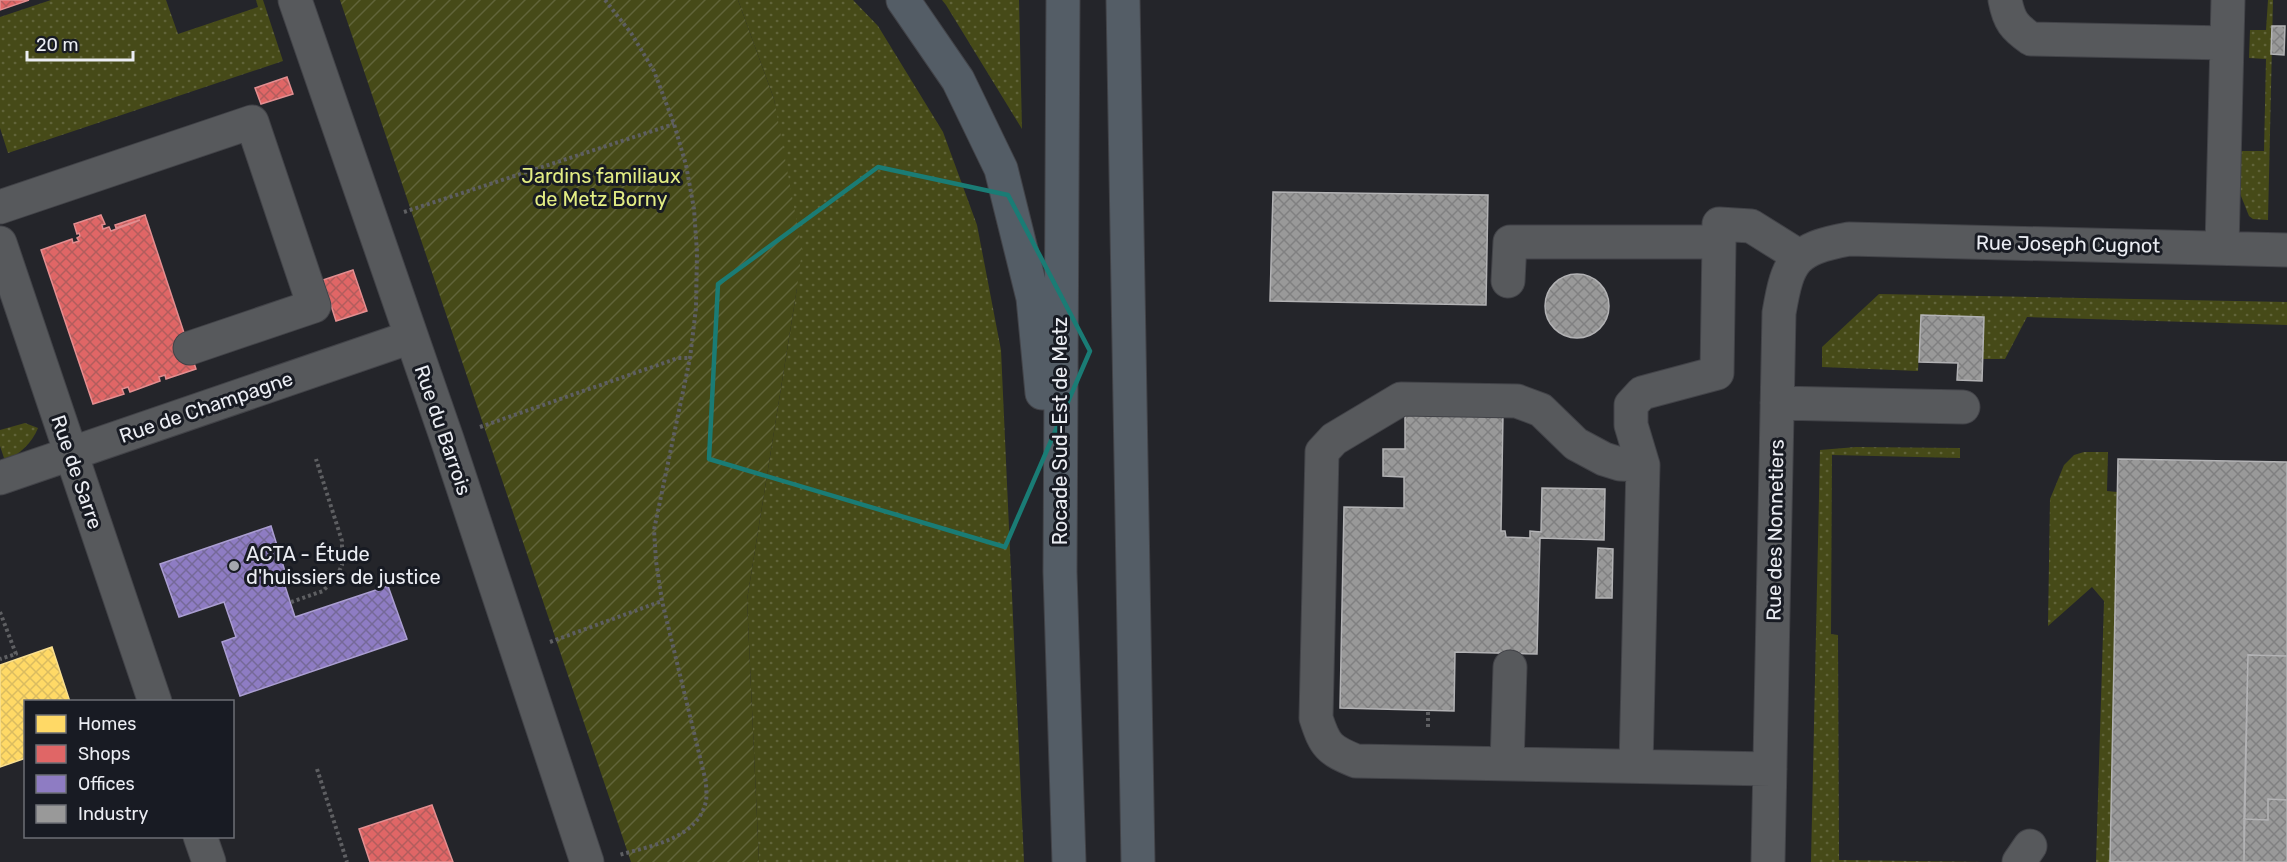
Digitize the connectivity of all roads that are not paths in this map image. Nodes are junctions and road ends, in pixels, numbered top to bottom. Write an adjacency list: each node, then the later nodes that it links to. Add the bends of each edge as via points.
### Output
1 (295, 0): 15 (street, Rue du Barrois)
2 (903, 0): 22 (highway, via 958,80 1001,169 1033,298)
3 (1063, 0): 22 (highway, Rocade Sud-Est de Metz)
4 (1123, 0): 32 (highway)
5 (2005, 0): 7 (street, via 2008,16 2031,39)
6 (2228, 0): 7 (street)
7 (2227, 43): 11 (street)
8 (0, 207): 16 (street, via 252,122 314,306)
9 (1719, 242): 13 (street, via 1719,225 1751,226); 14 (street, via 1510,242); 20 (street, via 1717,373 1642,393 1631,405 1631,425)
10 (0, 243): 19 (street, Rue de Sarre)
11 (2222, 248): 12 (street, Rue Joseph Cugnot); 13 (street, Rue Joseph Cugnot, via 1849,239 1820,244)
12 (2287, 249)
13 (1799, 256): 17 (street, Rue des Nonnetiers, via 1785,279 1779,313)
14 (1509, 281)
15 (411, 337): 19 (street, Rue de Champagne); 29 (street, Rue du Barrois, via 519,661)
16 (190, 348)
17 (1777, 403): 18 (street); 27 (street, Rue des Nonnetiers)
18 (1963, 407)
19 (71, 453): 21 (street, Rue de Champagne); 24 (street, Rue de Sarre)
20 (1643, 465): 25 (street, via 1604,459 1576,444 1541,410 1516,401 1401,399 1334,439 1322,452 1316,718 1325,743 1356,761); 26 (street)
21 (0, 478)
22 (1060, 573): 31 (highway, Rocade Sud-Est de Metz)
23 (1510, 667): 25 (street)
24 (153, 700)
25 (1507, 764): 26 (street)
26 (1636, 766): 27 (street)
27 (1770, 769): 33 (street, Rue des Nonnetiers)
28 (200, 838): 30 (street)
29 (601, 859)
30 (209, 862)
31 (1070, 862)
32 (1138, 862)
33 (1768, 862)

